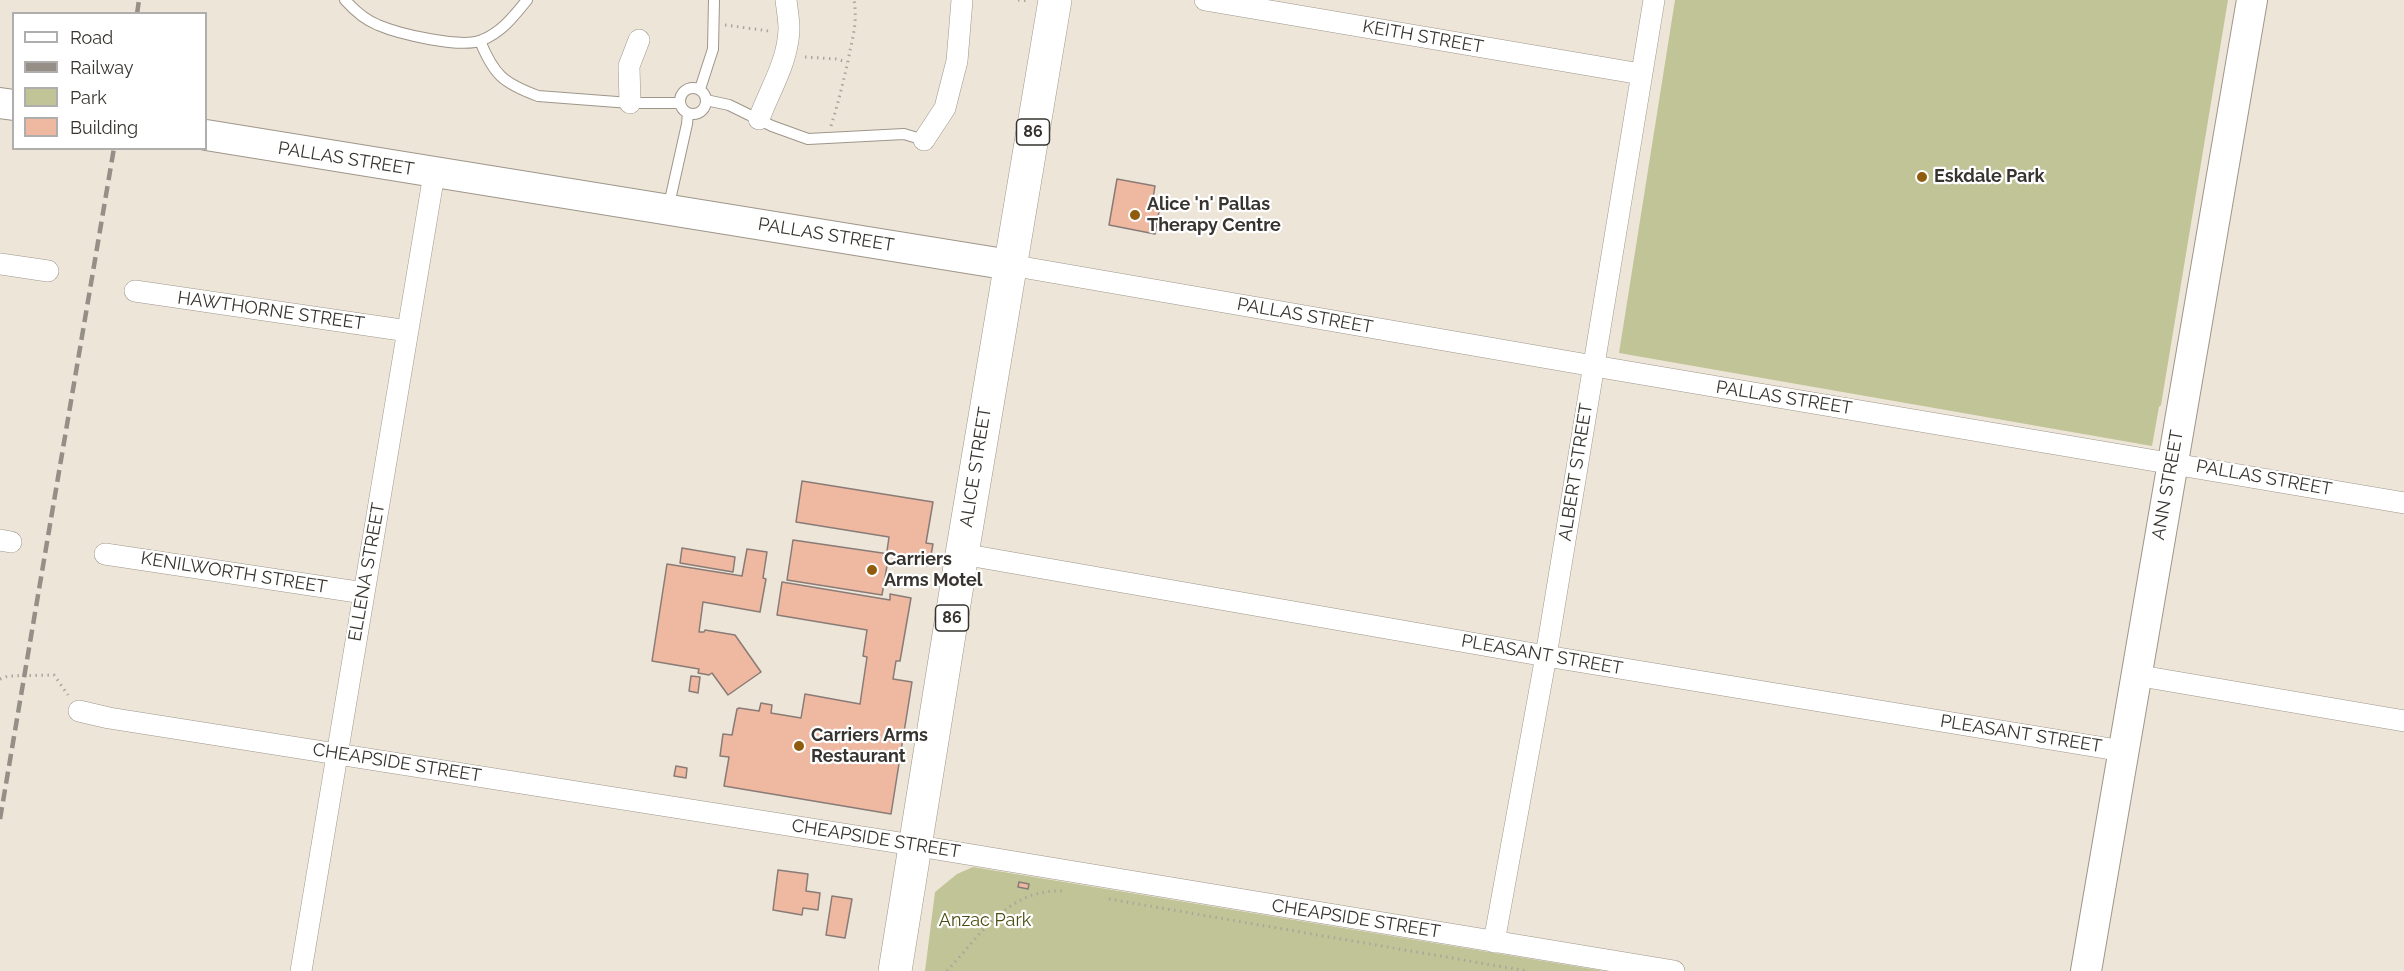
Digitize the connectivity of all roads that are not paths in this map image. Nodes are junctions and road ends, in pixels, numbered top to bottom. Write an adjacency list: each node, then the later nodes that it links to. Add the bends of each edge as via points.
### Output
1 (345, 0): 11 (lane, via 362,17 400,33 439,40)
2 (527, 0): 11 (lane, via 508,23)
3 (714, 0): 13 (lane, via 713,49)
4 (786, 0): 18 (street, via 788,41 776,83)
5 (962, 0): 20 (street, via 957,61 945,108)
6 (1205, 0): 12 (street, KEITH STREET)
7 (1654, 0): 12 (street, ALBERT STREET)
8 (2252, 0): 29 (street, ANN STREET)
9 (1043, 1): 24 (main road, ALICE STREET / 86)
10 (639, 40): 15 (street, via 629,66)
11 (480, 41): 15 (lane, via 498,75 524,91 544,97)
12 (1641, 74): 28 (street, ALBERT STREET)
13 (700, 89): 14 (lane); 16 (lane, via 684,91)
14 (706, 100): 17 (lane, via 700,112); 18 (lane, via 729,105)
15 (630, 103): 16 (lane)
16 (680, 103): 17 (lane)
17 (688, 113): 22 (lane)
18 (759, 119): 20 (lane, via 808,139 904,135)
19 (207, 135): 21 (street, PALLAS STREET)
20 (924, 140)
21 (434, 174): 22 (street, PALLAS STREET); 27 (street, ELLENA STREET)
22 (668, 209): 24 (street, PALLAS STREET)
23 (0, 264): 25 (street)
24 (1011, 265): 28 (street, PALLAS STREET); 32 (main road, ALICE STREET / 86)
25 (48, 272)
26 (135, 291): 27 (street, HAWTHORNE STREET)
27 (408, 331): 33 (street, ELLENA STREET)
28 (1593, 366): 29 (street, PALLAS STREET); 34 (street, ALBERT STREET)
29 (2172, 462): 30 (street, PALLAS STREET); 35 (street, ANN STREET)
30 (2404, 503)
31 (105, 554): 33 (street, KENILWORTH STREET)
32 (962, 554): 34 (street, PLEASANT STREET); 40 (main road, ALICE STREET / 86)
33 (364, 593): 39 (street, ELLENA STREET)
34 (1546, 656): 38 (street, PLEASANT STREET); 41 (street, ALBERT STREET)
35 (2135, 675): 37 (street); 38 (street, ANN STREET)
36 (79, 711): 39 (street, CHEAPSIDE STREET)
37 (2404, 721)
38 (2122, 751): 45 (street, ANN STREET)
39 (336, 753): 40 (street, CHEAPSIDE STREET); 42 (street, ELLENA STREET)
40 (915, 845): 41 (street, CHEAPSIDE STREET); 43 (main road, ALICE STREET / 86)
41 (1494, 942): 44 (street, CHEAPSIDE STREET)
42 (301, 971)
43 (895, 971)
44 (1674, 971)
45 (2086, 971)

